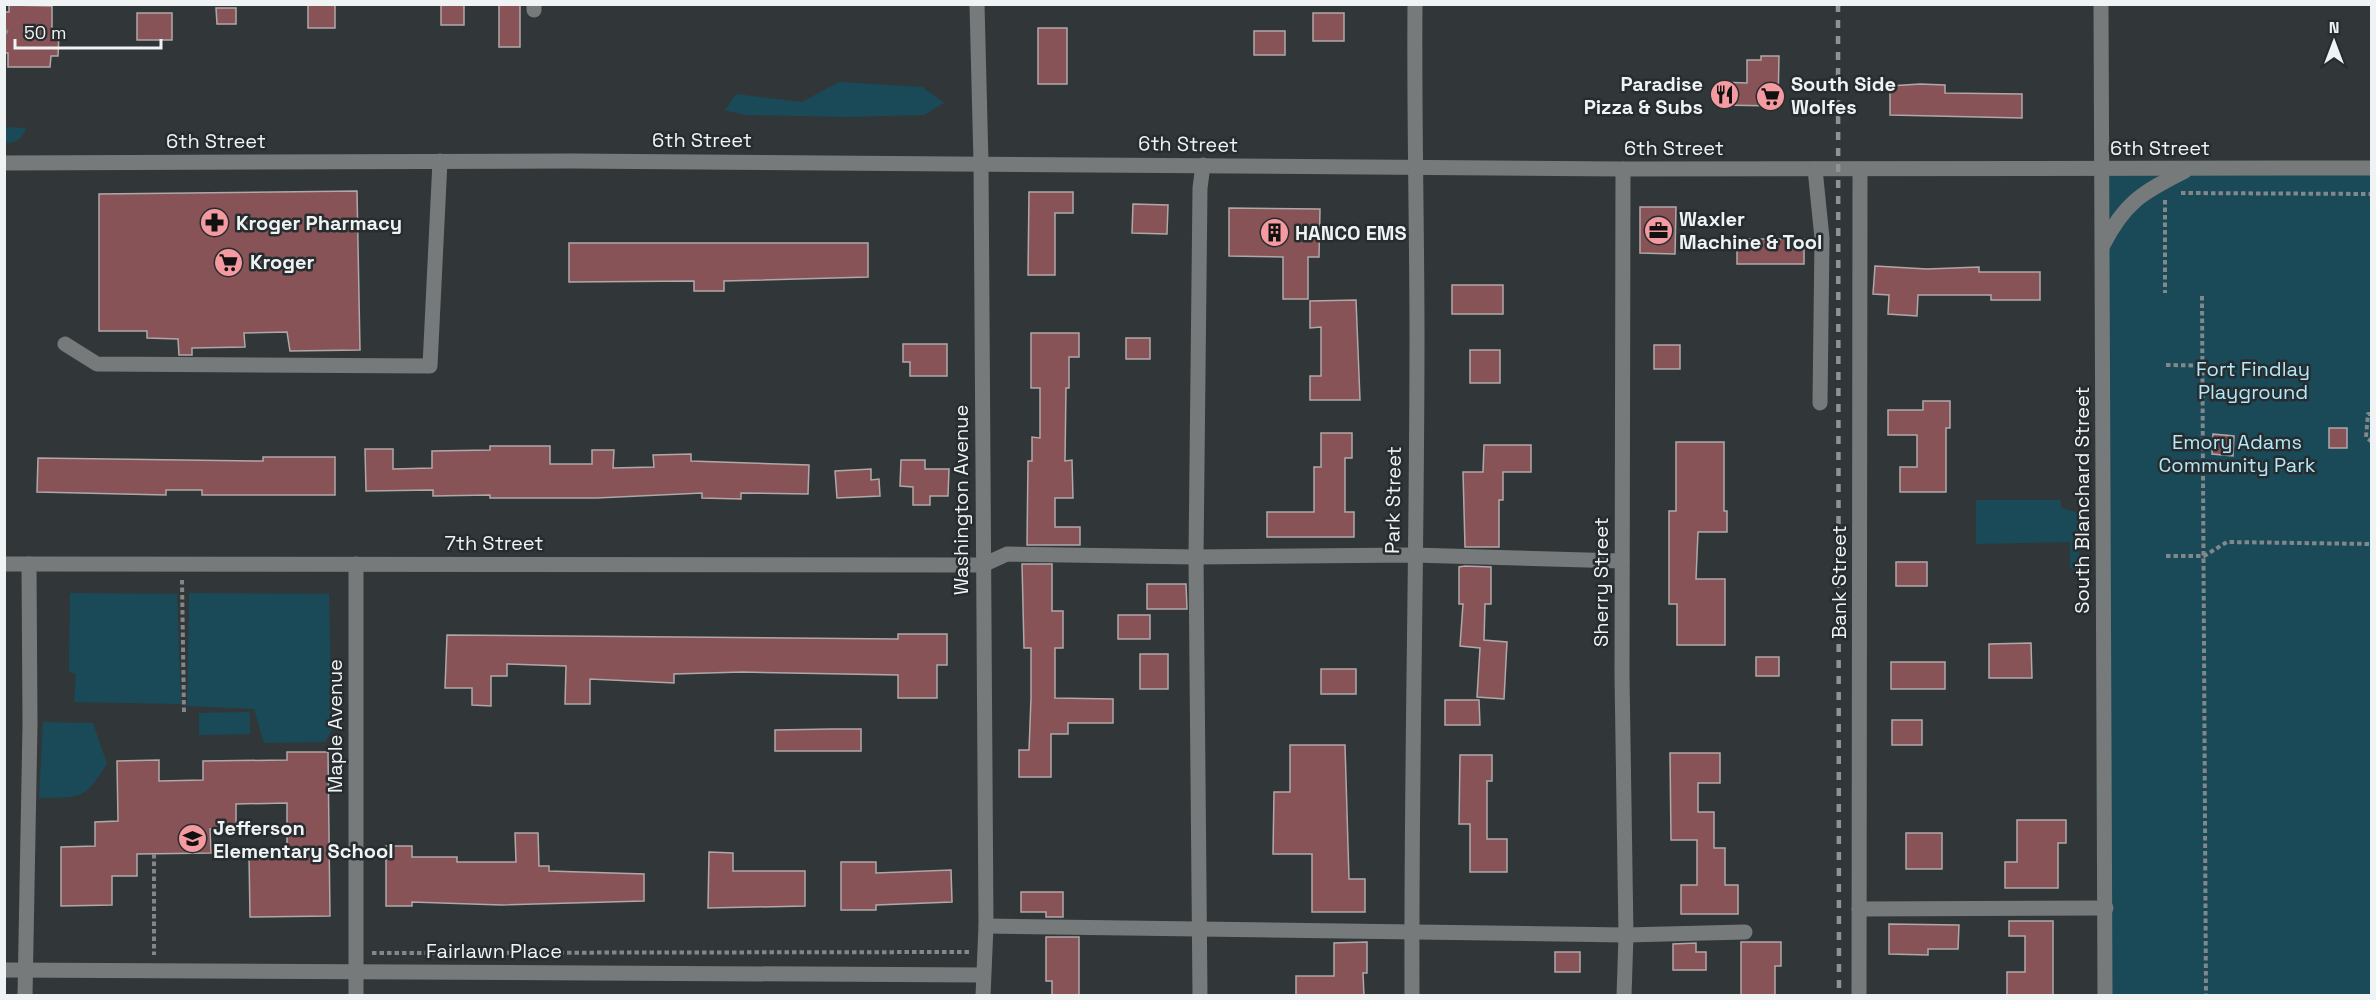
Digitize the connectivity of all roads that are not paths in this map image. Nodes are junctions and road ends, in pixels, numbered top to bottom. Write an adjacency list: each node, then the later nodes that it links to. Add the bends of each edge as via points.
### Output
1 (977, 4): 6 (street, Washington Avenue)
2 (1415, 4): 8 (street, Park Street)
3 (2101, 4): 14 (street, South Blanchard Street)
4 (440, 161): 5 (street, 6th Street); 6 (street, 6th Street); 16 (street, via 430,366 97,364)
5 (4, 163)
6 (981, 163): 7 (street, 6th Street); 24 (street, Washington Avenue)
7 (1203, 165): 8 (street, 6th Street); 19 (street)
8 (1417, 167): 10 (street, 6th Street); 18 (street, Park Street)
9 (2372, 168): 13 (street, 6th Street)
10 (1623, 169): 11 (street, 6th Street); 20 (street, Sherry Street)
11 (1815, 169): 12 (street, 6th Street); 17 (street, via 1822,238)
12 (1860, 169): 14 (street, 6th Street); 26 (street, Bank Street)
13 (2189, 169): 14 (street, 6th Street); 15 (street, via 2164,188 2136,199 2117,218)
14 (2102, 170): 15 (street, South Blanchard Street)
15 (2101, 248): 25 (street, South Blanchard Street)
16 (65, 344)
17 (1820, 403)
18 (1413, 555): 19 (street); 20 (street); 29 (street, Park Street)
19 (1196, 557): 24 (street, via 1007,554); 28 (street)
20 (1622, 561): 31 (street, Sherry Street)
21 (4, 564): 22 (street, 7th Street)
22 (29, 564): 23 (street, 7th Street); 33 (street)
23 (356, 564): 24 (street, 7th Street); 34 (street, Maple Avenue)
24 (982, 565): 27 (street, Washington Avenue)
25 (2106, 908): 26 (street); 43 (street, South Blanchard Street)
26 (1858, 909): 42 (street, Bank Street)
27 (986, 926): 28 (street); 35 (street, Washington Avenue)
28 (1200, 929): 29 (street); 39 (street)
29 (1412, 932): 31 (street); 40 (street, Park Street)
30 (1745, 932): 31 (street)
31 (1626, 935): 41 (street, Sherry Street)
32 (4, 970): 33 (street, Fairlawn Place)
33 (25, 970): 34 (street, Fairlawn Place); 36 (street)
34 (356, 971): 35 (street, Fairlawn Place); 37 (street, Maple Avenue)
35 (983, 975): 38 (street, Washington Avenue)
36 (25, 996)
37 (356, 996)
38 (983, 996)
39 (1200, 996)
40 (1412, 996)
41 (1624, 996)
42 (1859, 996)
43 (2105, 996)

